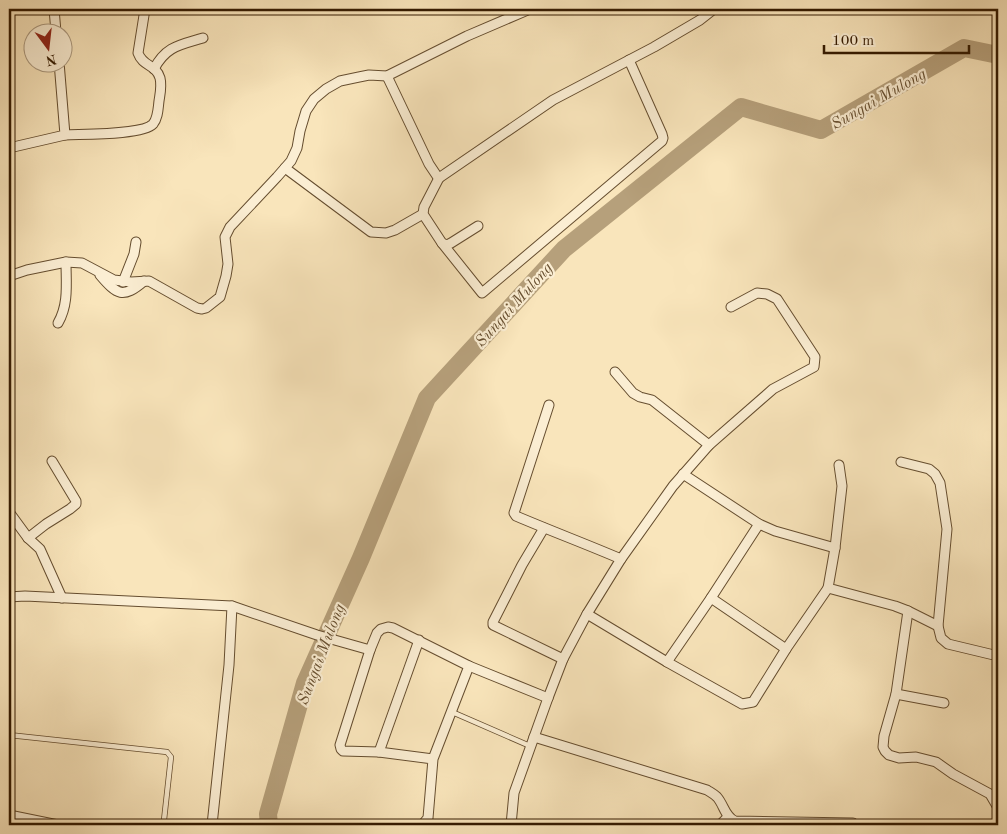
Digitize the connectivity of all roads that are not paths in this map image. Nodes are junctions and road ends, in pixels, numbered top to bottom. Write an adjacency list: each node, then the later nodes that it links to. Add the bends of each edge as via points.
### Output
1 (54, 9): 5 (street)
2 (145, 9): 8 (street, via 138,53 143,62)
3 (530, 9): 10 (street)
4 (714, 9): 7 (street)
5 (55, 22)
6 (203, 38): 8 (street, via 165,52)
7 (629, 60): 14 (street, via 553,100); 18 (street, via 662,134 662,141 482,294)
8 (154, 68): 11 (street, via 161,87 158,114 152,124 133,132)
9 (60, 72): 11 (street)
10 (387, 76): 13 (street, via 369,75 340,81 314,99 306,111 297,148); 14 (street, via 429,164)
11 (65, 135): 12 (street)
12 (9, 148)
13 (285, 168): 15 (street, via 372,232 395,230); 22 (street, via 230,227 225,237 226,276 220,297 212,304 197,308)
14 (440, 178): 15 (street)
15 (423, 214): 18 (street)
16 (478, 226): 18 (street, via 451,244)
17 (136, 242): 23 (street)
18 (442, 243)
19 (66, 262): 20 (street, via 82,263); 21 (street); 25 (street, via 66,302)
20 (98, 272): 22 (street, via 120,293 132,291); 23 (street)
21 (9, 276)
22 (144, 281): 23 (street)
23 (123, 282)
24 (731, 308): 28 (street, via 757,293 777,299 815,361 814,367 773,389)
25 (58, 323)
26 (615, 372): 28 (street, via 633,393 652,400)
27 (549, 405): 35 (street, via 514,513)
28 (709, 445): 32 (street)
29 (52, 461): 36 (street, via 76,504)
30 (901, 462): 46 (street, via 928,469 940,483 947,529)
31 (839, 464): 37 (street, via 842,486)
32 (683, 474): 34 (street); 38 (street)
33 (9, 512): 36 (street)
34 (759, 524): 37 (street); 42 (street)
35 (544, 528): 38 (street); 51 (street, via 493,625)
36 (28, 538): 41 (street, via 40,549)
37 (835, 548): 39 (street)
38 (621, 558): 45 (street)
39 (828, 588): 44 (street); 49 (street)
40 (9, 597): 41 (street)
41 (62, 598): 43 (street)
42 (711, 598): 49 (street); 52 (street)
43 (232, 606): 48 (street); 68 (street)
44 (908, 611): 46 (street); 54 (street)
45 (587, 614): 51 (street); 52 (street)
46 (938, 626): 50 (street, via 941,638 948,644)
47 (419, 640): 48 (street, via 388,627 377,633); 53 (street); 60 (street)
48 (370, 650): 60 (street, via 340,749)
49 (786, 650): 52 (street, via 753,702 742,704)
50 (998, 656)
51 (563, 659): 55 (street)
52 (667, 662)
53 (469, 666): 55 (street); 57 (street)
54 (896, 694): 56 (street); 62 (street, via 884,736 885,751 899,758 916,757 936,762 990,794)
55 (548, 698): 59 (street)
56 (944, 703)
57 (452, 712): 59 (lane); 61 (street)
58 (9, 735): 67 (lane, via 167,752 171,757)
59 (532, 742): 64 (street, via 707,790 716,796); 70 (street, via 514,793)
60 (379, 752): 61 (street)
61 (433, 759): 69 (street, via 428,818)
62 (998, 810)
63 (9, 816): 66 (street)
64 (728, 817): 65 (street, via 735,821); 71 (street)
65 (853, 823)
66 (58, 825)
67 (166, 825)
68 (212, 825)
69 (420, 825)
70 (511, 825)
71 (720, 825)

